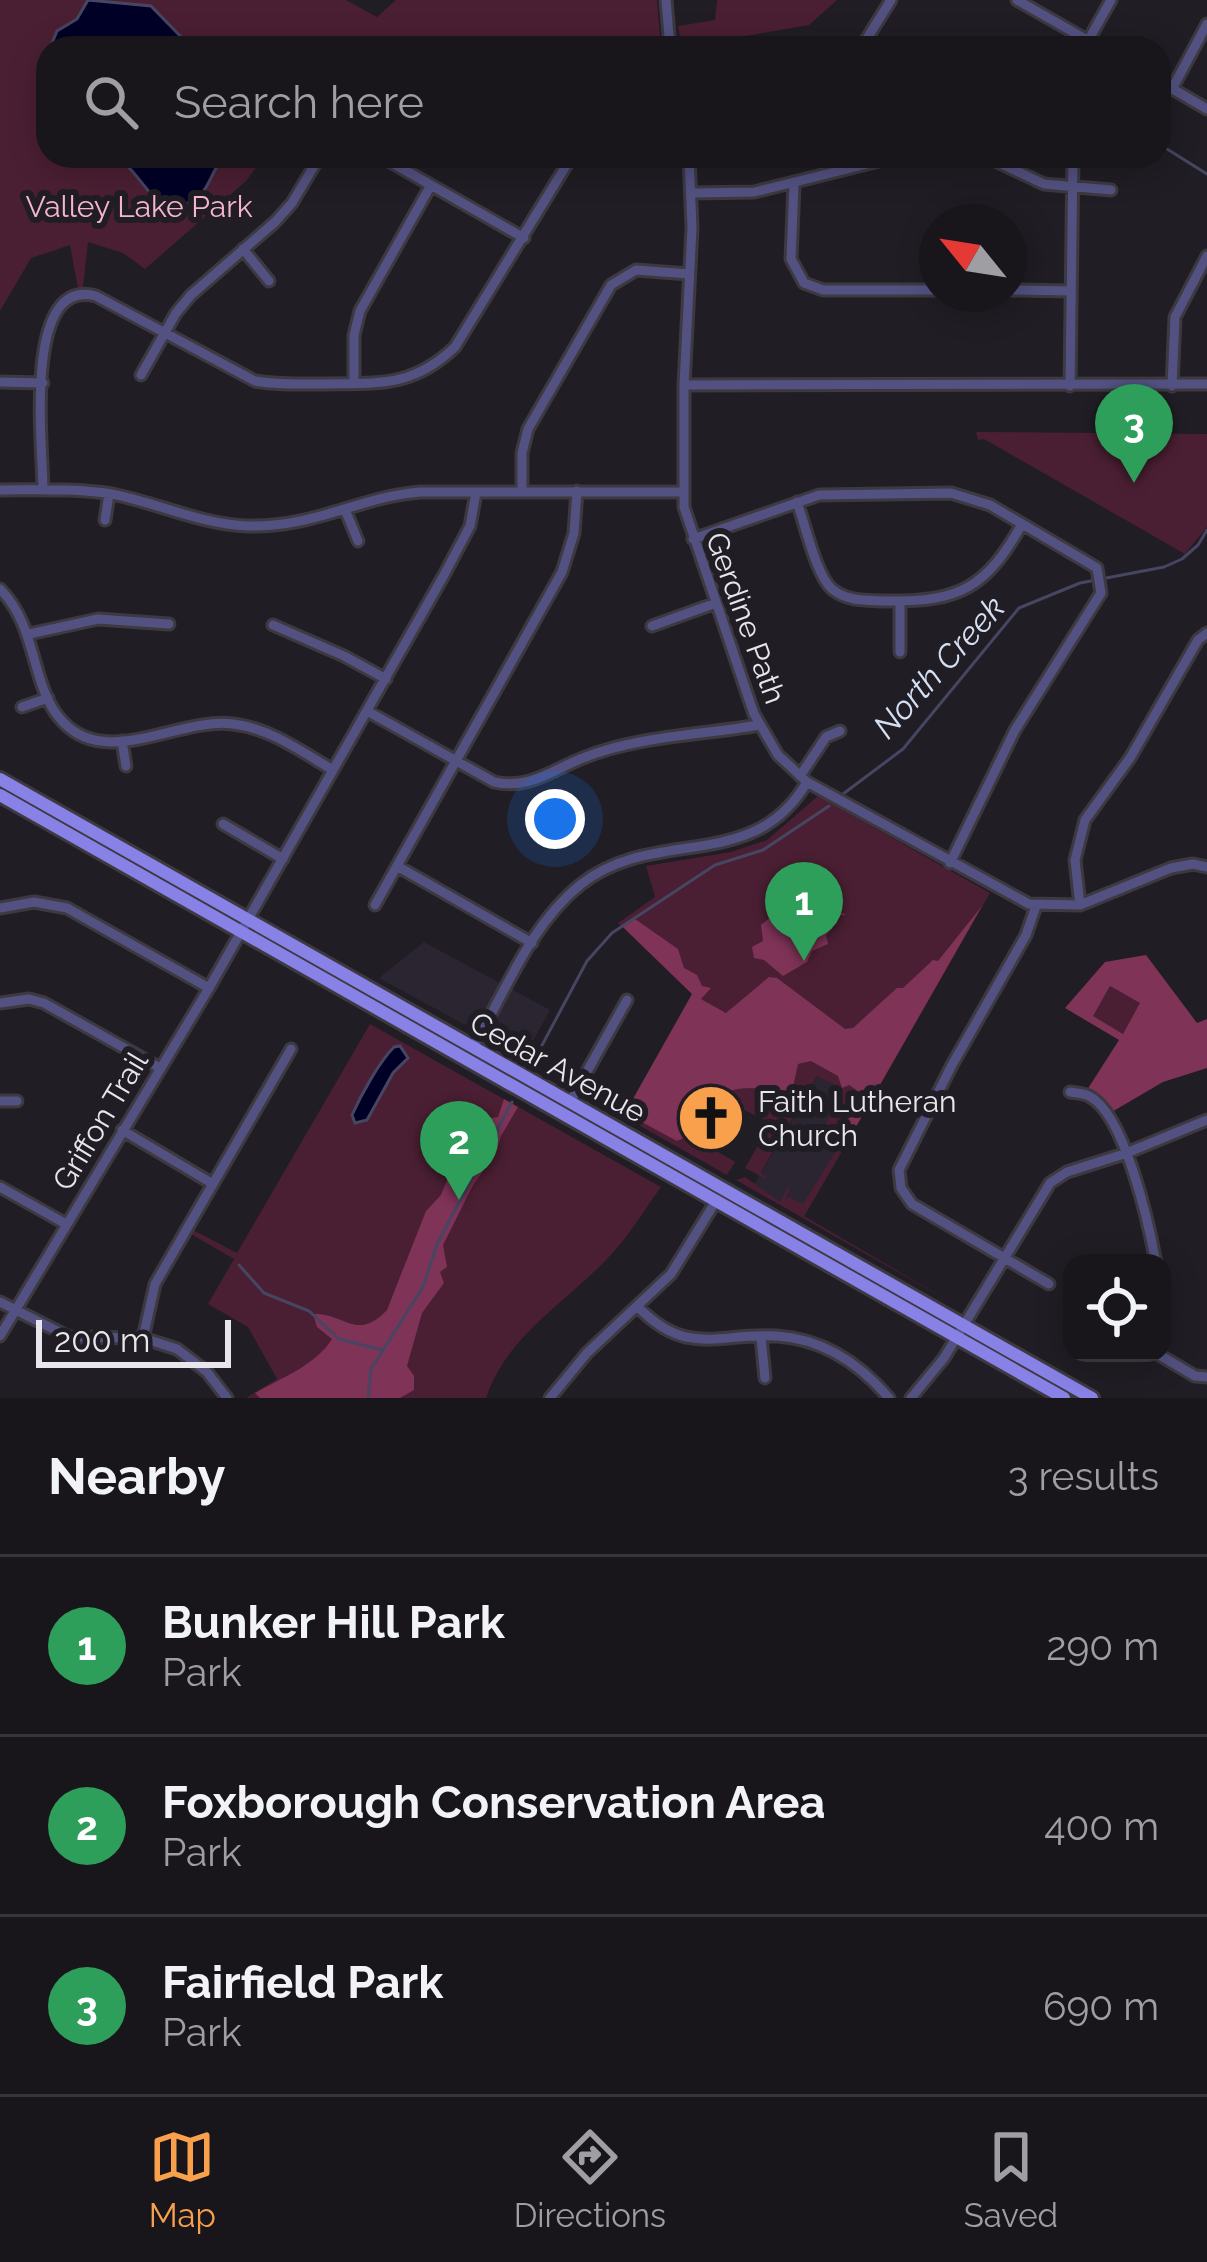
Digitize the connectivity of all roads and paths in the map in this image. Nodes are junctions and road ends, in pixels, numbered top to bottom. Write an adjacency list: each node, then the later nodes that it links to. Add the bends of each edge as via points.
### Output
1 (666, 0): 6 (street)
2 (891, 0): 7 (street)
3 (1017, 0): 8 (street)
4 (1111, 0): 9 (street)
5 (1207, 24): 10 (street)
6 (669, 36)
7 (868, 36)
8 (1081, 36)
9 (1090, 36)
10 (1172, 88): 11 (street)
11 (1207, 109)
12 (313, 168): 25 (street, via 292,202)
13 (401, 168): 20 (street)
14 (565, 168): 24 (street)
15 (690, 168): 23 (street, Gerdine Path)
16 (854, 168): 19 (street)
17 (1006, 168): 21 (street)
18 (1071, 168): 21 (street)
19 (794, 184): 23 (street); 29 (street, via 791,259 804,283)
20 (431, 185): 24 (street); 36 (street, via 360,311)
21 (1070, 186): 22 (street); 31 (street)
22 (1111, 190)
23 (692, 193): 27 (street, Gerdine Path)
24 (524, 238): 36 (street, via 445,356 400,381)
25 (243, 249): 28 (street); 32 (street, via 191,295)
26 (1207, 256): 40 (street, via 1175,317)
27 (688, 274): 38 (street, Gerdine Path); 43 (street, via 636,270 610,285 528,429)
28 (269, 280)
29 (919, 290)
30 (1027, 290): 31 (street)
31 (1070, 291): 39 (street)
32 (164, 334): 33 (street); 35 (street, via 96,296 72,294 48,328); 36 (street, via 255,381)
33 (141, 375)
34 (0, 382): 35 (street)
35 (43, 382): 42 (street)
36 (354, 383)
37 (1207, 384): 40 (street)
38 (684, 385): 39 (street); 45 (street, Gerdine Path)
39 (1070, 386): 40 (street)
40 (1172, 386)
41 (0, 490): 42 (street)
42 (43, 490): 47 (street)
43 (521, 491): 44 (street); 46 (street)
44 (577, 491): 45 (street); 70 (street, via 562,572)
45 (682, 492): 52 (street, Gerdine Path)
46 (476, 493): 49 (street, via 403,494); 63 (street, Griffon Trail, via 465,538)
47 (109, 494): 49 (street, via 224,524 293,524); 50 (street)
48 (797, 502): 51 (street, via 837,493 951,494); 52 (street); 55 (street, via 831,588 858,600)
49 (346, 512): 53 (street)
50 (105, 520)
51 (1022, 524): 55 (street, via 977,584 939,599); 78 (street, via 1091,562 1102,587 1015,730)
52 (693, 539): 56 (street, Gerdine Path)
53 (358, 541)
54 (0, 589): 61 (street)
55 (900, 601): 62 (street)
56 (716, 603): 59 (street); 67 (street, Gerdine Path)
57 (169, 624): 61 (street, via 98,619)
58 (273, 625): 63 (street)
59 (652, 626)
60 (1207, 633): 82 (street, via 1085,820 1075,860)
61 (29, 634): 64 (street)
62 (900, 652)
63 (386, 679): 66 (street, Griffon Trail)
64 (48, 698): 65 (street); 69 (street, via 78,734)
65 (22, 707)
66 (367, 711): 70 (street); 72 (street, Griffon Trail)
67 (759, 725): 70 (street, via 615,748 520,785 494,782); 74 (street, Gerdine Path)
68 (840, 731): 74 (street, via 826,737)
69 (122, 741): 71 (street); 72 (street, via 237,724)
70 (456, 761): 79 (street)
71 (126, 766)
72 (333, 770): 77 (street, Griffon Trail)
73 (0, 779): 85 (main road, Cedar Avenue)
74 (804, 779): 78 (street, Gerdine Path); 86 (street, via 786,812 756,833 643,854 599,872 560,904)
75 (0, 795): 85 (main road, Cedar Avenue)
76 (223, 824): 77 (street)
77 (283, 859): 85 (street, Griffon Trail)
78 (950, 863): 83 (street, Gerdine Path)
79 (397, 866): 81 (street); 86 (street)
80 (1207, 867): 82 (street, Gerdine Path, via 1171,868)
81 (375, 905)
82 (1080, 905): 83 (street, Gerdine Path)
83 (1036, 906): 106 (street, via 899,1171 912,1204)
84 (0, 908): 87 (street, via 67,908)
85 (245, 925): 87 (street, Griffon Trail); 90 (main road, Cedar Avenue); 91 (main road, Cedar Avenue)
86 (532, 943): 91 (street)
87 (208, 988): 93 (street, Griffon Trail)
88 (627, 1000): 97 (street)
89 (0, 1003): 93 (street, via 44,1003)
90 (431, 1038): 91 (main road); 103 (main road, Cedar Avenue)
91 (473, 1047): 97 (main road, Cedar Avenue)
92 (291, 1049): 101 (street)
93 (160, 1068): 99 (street, Griffon Trail)
94 (1070, 1092): 100 (street, via 1100,1106)
95 (0, 1101): 96 (street)
96 (17, 1101)
97 (569, 1102): 111 (main road, Cedar Avenue)
98 (1207, 1120): 100 (street)
99 (122, 1130): 101 (street); 104 (street, Griffon Trail)
100 (1124, 1154): 105 (street); 106 (street, via 1050,1183)
101 (213, 1184): 114 (street, via 155,1284)
102 (0, 1187): 104 (street)
103 (716, 1201): 109 (street, via 680,1263); 111 (main road, Cedar Avenue)
104 (66, 1223): 110 (street, Griffon Trail)
105 (1154, 1254)
106 (1003, 1258): 107 (street); 111 (street)
107 (1049, 1284)
108 (0, 1303): 110 (street)
109 (638, 1307): 113 (street, via 690,1340); 119 (street)
110 (15, 1311): 112 (street, Griffon Trail); 114 (street, via 69,1337)
111 (960, 1331): 121 (street); 122 (main road, Cedar Avenue); 123 (main road, Cedar Avenue)
112 (0, 1336)
113 (761, 1336): 117 (street); 120 (street, via 830,1350)
114 (142, 1338): 118 (street, via 194,1360)
115 (1171, 1362): 116 (street)
116 (1207, 1377)
117 (766, 1378)
118 (227, 1398)
119 (550, 1398)
120 (889, 1398)
121 (911, 1398)
122 (1064, 1398)
123 (1092, 1398)

